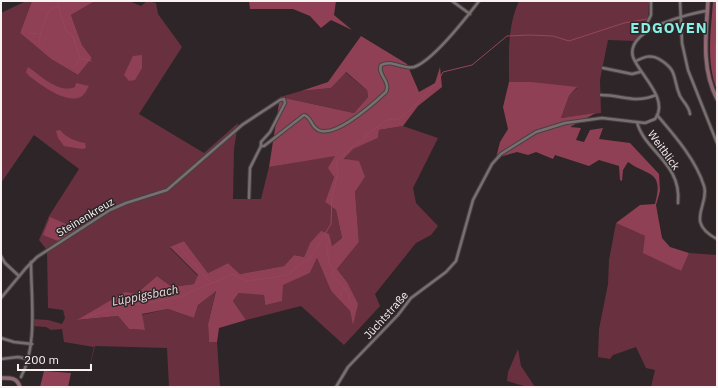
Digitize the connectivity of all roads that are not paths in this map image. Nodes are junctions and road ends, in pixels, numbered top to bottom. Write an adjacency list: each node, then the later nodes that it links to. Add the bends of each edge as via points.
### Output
1 (452, 1): 7 (street)
2 (479, 1): 7 (street)
3 (651, 1): 9 (street, via 651,15 647,23)
4 (680, 1): 8 (street)
5 (708, 1): 6 (main road)
6 (707, 11): 8 (street); 15 (main road, via 706,64)
7 (470, 14): 24 (street, via 442,45 416,66 389,63 381,65 380,70 387,82 387,90 353,120 322,131 317,130 304,115)
8 (681, 17): 9 (street); 23 (street, via 682,43 688,70)
9 (650, 30): 10 (street, via 639,39 634,48 633,56)
10 (636, 61): 12 (street); 16 (street, via 654,56 670,66 680,96)
11 (603, 68): 12 (street, via 632,74)
12 (640, 72): 14 (street, via 653,87)
13 (601, 95): 14 (street, via 637,100)
14 (656, 95): 17 (street)
15 (717, 99)
16 (690, 114)
17 (658, 115): 18 (street); 20 (street)
18 (655, 119): 20 (street); 21 (street)
19 (637, 122): 21 (street); 22 (street, Weitblick); 39 (street, Jüchtstraße, via 602,118 565,123 536,132 501,154 492,164 473,200 456,260 446,272 411,298 348,367)
20 (663, 122): 27 (street, via 699,170 705,188 700,210 701,222 706,231)
21 (642, 123): 22 (street, Weitblick)
22 (640, 130): 26 (street, Weitblick, via 672,172 678,191)
23 (717, 144)
24 (261, 146): 25 (street, via 250,168); 29 (street, Steinenkreuz, via 285,103 284,100 280,100 242,125 167,190 110,210)
25 (249, 198)
26 (678, 203)
27 (717, 239)
28 (1, 256): 30 (street)
29 (31, 262): 30 (street, Steinenkreuz); 33 (street)
30 (19, 276): 31 (street, Steinenkreuz)
31 (1, 298)
32 (1, 338): 33 (street)
33 (32, 344): 35 (street)
34 (1, 359): 35 (street)
35 (28, 359): 36 (street)
36 (21, 377)
37 (1, 378): 38 (main road, via 13,378 18,381)
38 (20, 387)
39 (336, 387)

